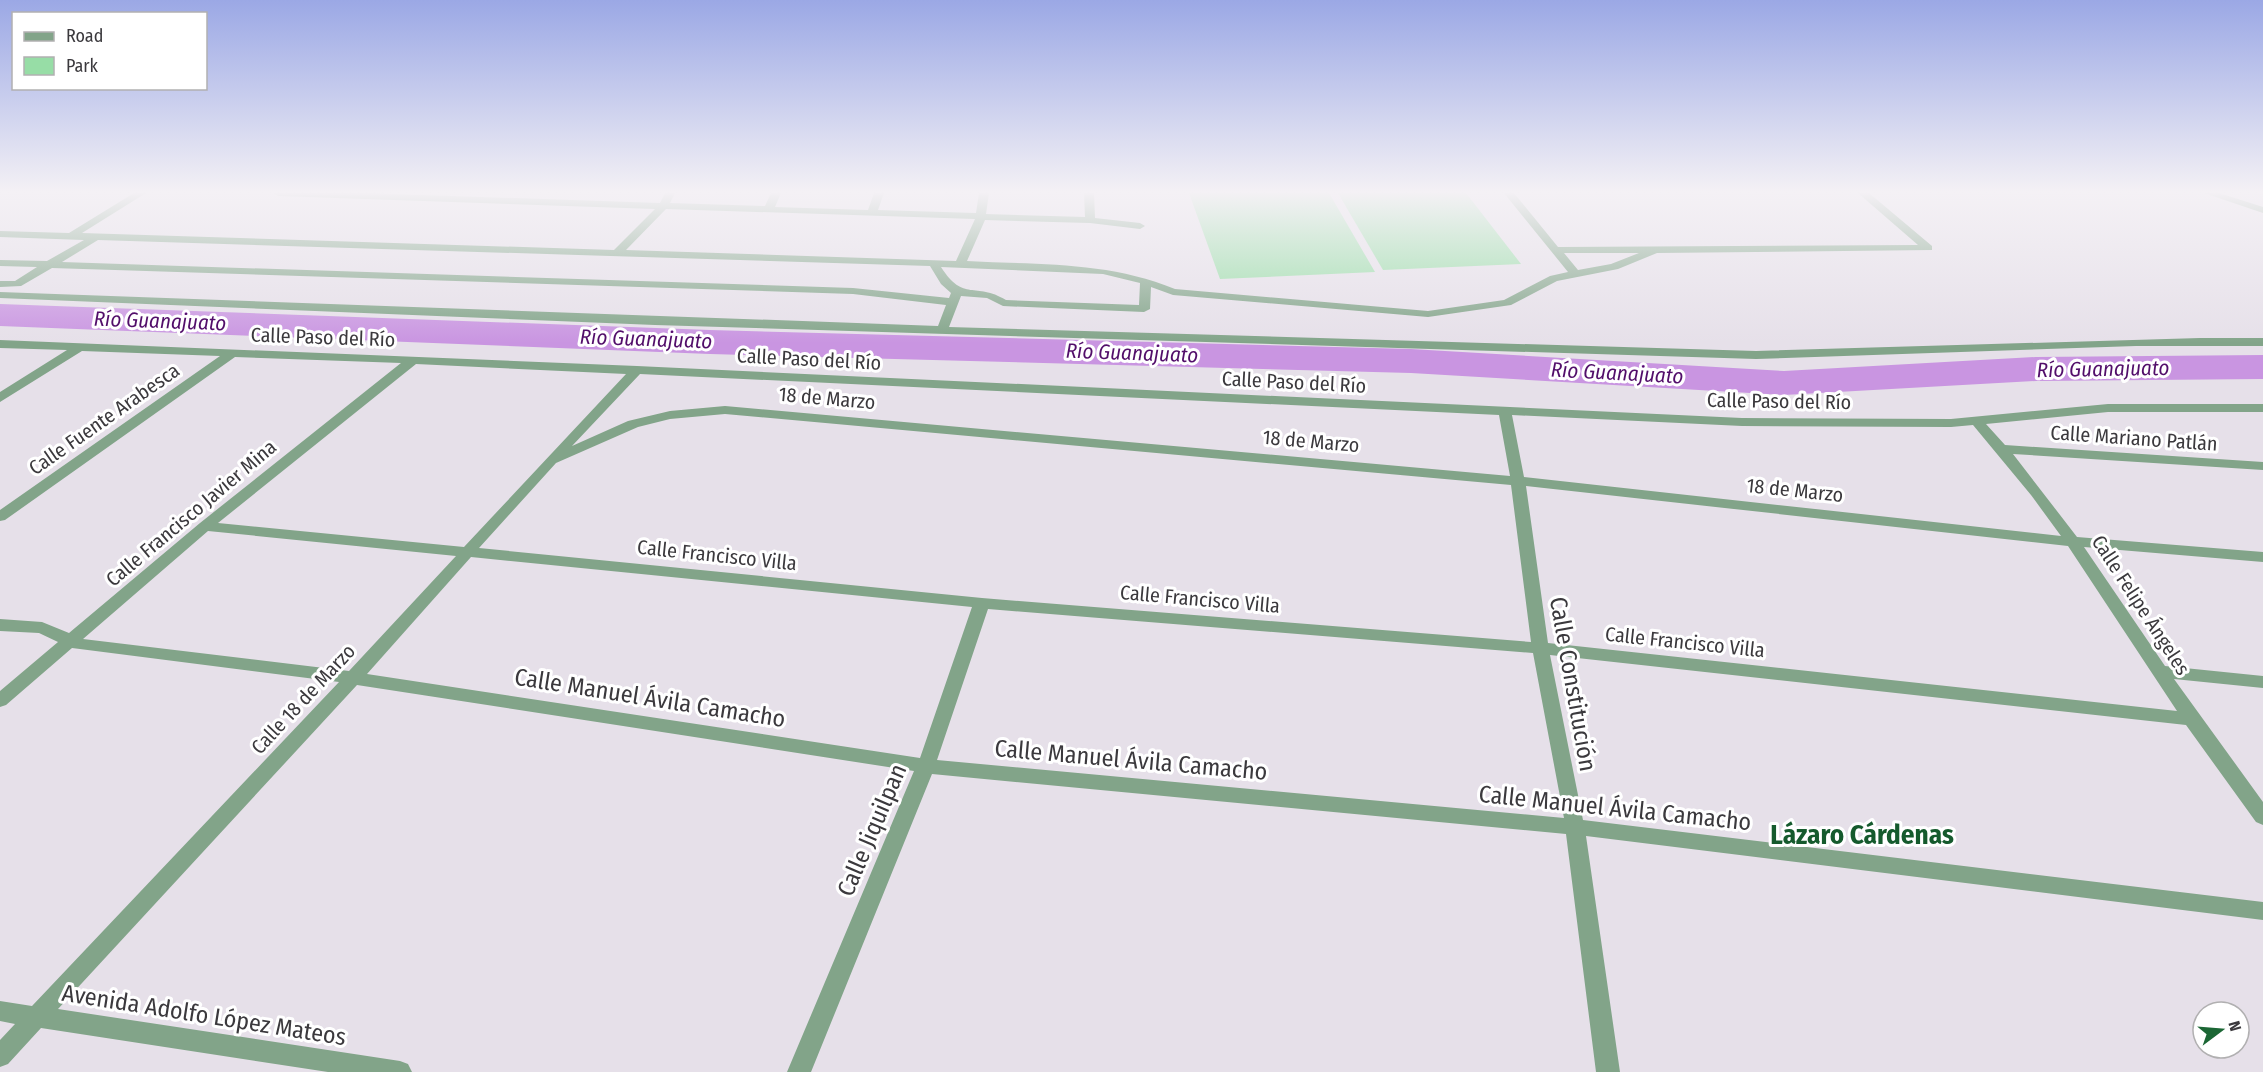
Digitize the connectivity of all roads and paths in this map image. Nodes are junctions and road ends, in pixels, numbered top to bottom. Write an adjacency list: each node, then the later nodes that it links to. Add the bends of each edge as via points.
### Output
1 (86, 243): 11 (street)
2 (281, 243): 9 (street)
3 (628, 243): 9 (street)
4 (969, 243): 13 (street)
5 (1548, 243): 8 (street)
6 (1922, 243): 7 (street, via 1928,248)
7 (1657, 249): 8 (street); 14 (street, via 1614,267)
8 (1554, 250): 14 (street)
9 (617, 254): 12 (street)
10 (0, 263): 11 (street)
11 (52, 263): 15 (street); 19 (street)
12 (933, 264): 13 (street); 19 (street)
13 (960, 264): 16 (street, via 1103,271)
14 (1575, 274): 16 (street, via 1554,278 1507,303 1428,314 1173,292)
15 (22, 281): 17 (street); 18 (street)
16 (1146, 281): 19 (street, via 1144,309 1003,303 990,295)
17 (0, 291): 18 (street, Calle Paso del Río)
18 (31, 296): 20 (street, Calle Paso del Río)
19 (955, 297): 20 (street)
20 (942, 330): 21 (street, Calle Paso del Río, via 1756,356 2047,344)
21 (2263, 342)
22 (0, 344): 23 (street, Calle Paso del Río)
23 (80, 347): 24 (street, Calle Paso del Río); 27 (street)
24 (231, 354): 25 (street, Calle Paso del Río); 35 (street, Calle Fuente Arabesca)
25 (413, 360): 26 (street, Calle Paso del Río); 36 (street, Calle Francisco Javier Mina)
26 (637, 370): 29 (street, Calle Paso del Río); 32 (street, Calle 18 de Marzo)
27 (0, 398)
28 (2263, 408): 30 (street, Calle Paso del Río, via 2108,408)
29 (1505, 411): 30 (street, Calle Paso del Río, via 1742,422); 34 (street, Calle Constitución)
30 (1977, 421): 31 (street, Calle Felipe Ángeles)
31 (2002, 449): 33 (street, Calle Mariano Patlán); 37 (street, Calle Felipe Ángeles)
32 (551, 460): 34 (street, 18 de Marzo, via 633,424 725,410); 38 (street, Calle 18 de Marzo)
33 (2263, 466)
34 (1518, 481): 37 (street, 18 de Marzo); 43 (street, Calle Constitución)
35 (0, 517)
36 (206, 526): 38 (street, Calle Francisco Villa); 42 (street, Calle Francisco Javier Mina)
37 (2075, 542): 39 (street, 18 de Marzo); 44 (street, Calle Felipe Ángeles)
38 (466, 552): 40 (street, Calle Francisco Villa); 45 (street, Calle 18 de Marzo)
39 (2263, 557)
40 (982, 603): 43 (street, Calle Francisco Villa); 49 (street, Calle Jiquilpan)
41 (0, 625): 42 (street, Calle Manuel Ávila Camacho, via 42,628)
42 (72, 640): 45 (street, Calle Manuel Ávila Camacho, via 80,645); 47 (street, Calle Francisco Javier Mina)
43 (1540, 648): 48 (street, Calle Francisco Villa); 51 (street, Calle Constitución)
44 (2161, 672): 46 (street); 48 (street, Calle Felipe Ángeles)
45 (353, 678): 49 (street, Calle Manuel Ávila Camacho); 54 (street, Calle 18 de Marzo)
46 (2263, 682)
47 (0, 701)
48 (2191, 719): 50 (street, Calle Felipe Ángeles)
49 (926, 766): 51 (street, Calle Manuel Ávila Camacho); 57 (street, Calle Jiquilpan)
50 (2263, 817)
51 (1575, 827): 52 (street, Calle Manuel Ávila Camacho); 58 (street, Calle Constitución)
52 (2263, 911)
53 (0, 1011): 54 (street, Avenida Adolfo López Mateos)
54 (37, 1016): 55 (street, Calle 18 de Marzo); 56 (street, Avenida Adolfo López Mateos)
55 (0, 1056)
56 (399, 1072)
57 (799, 1072)
58 (1608, 1072)

